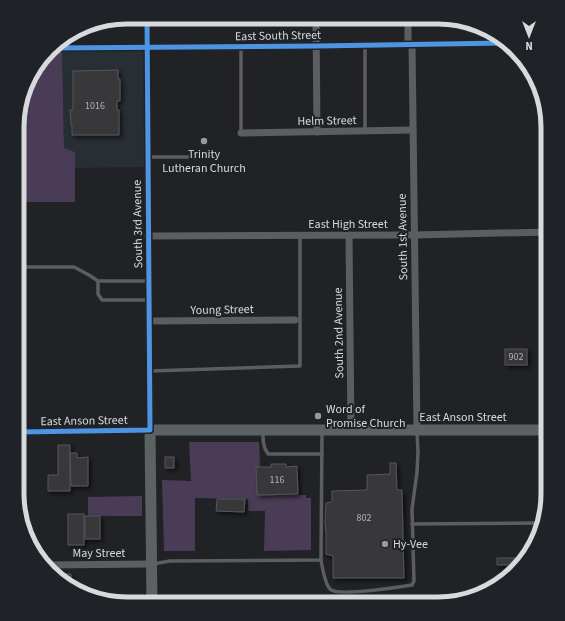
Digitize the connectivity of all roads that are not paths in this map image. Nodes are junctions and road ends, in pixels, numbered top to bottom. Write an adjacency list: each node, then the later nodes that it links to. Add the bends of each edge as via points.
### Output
1 (147, 24): 10 (street, South 3rd Avenue)
2 (316, 24): 7 (street)
3 (408, 24): 5 (street, South 1st Avenue)
4 (498, 43): 5 (street, East South Street)
5 (410, 44): 6 (street, East South Street); 11 (street, South 1st Avenue)
6 (365, 45): 7 (street, East South Street); 12 (lane)
7 (317, 46): 8 (street, East South Street); 13 (street)
8 (241, 47): 10 (street, East South Street); 14 (lane)
9 (61, 48): 10 (street, East South Street)
10 (147, 48): 16 (street, South 3rd Avenue)
11 (413, 130): 12 (street, Helm Street); 20 (street, South 1st Avenue)
12 (365, 131): 13 (street, Helm Street)
13 (317, 132): 14 (street, Helm Street)
14 (241, 133)
15 (201, 156): 16 (lane)
16 (147, 157): 21 (street, South 3rd Avenue)
17 (541, 232): 20 (street, East High Street)
18 (300, 235): 19 (street, East High Street); 21 (street, East High Street); 28 (lane, via 300,366)
19 (349, 235): 20 (street, East High Street); 32 (street, South 2nd Avenue)
20 (414, 235): 33 (street, South 1st Avenue)
21 (148, 236): 24 (street, South 3rd Avenue)
22 (24, 267): 23 (lane, via 74,267)
23 (98, 281): 24 (lane); 25 (lane, via 98,294 102,300)
24 (149, 281): 25 (street, South 3rd Avenue)
25 (149, 300): 27 (street, South 3rd Avenue)
26 (295, 320): 27 (street, Young Street)
27 (150, 321): 28 (street, South 3rd Avenue)
28 (150, 370): 29 (street, South 3rd Avenue)
29 (150, 430): 30 (main road, East Anson Street); 35 (street, East Anson Street); 40 (main road, South 3rd Avenue)
30 (263, 430): 31 (main road, East Anson Street); 36 (lane, via 263,442 268,454)
31 (322, 430): 32 (main road, East Anson Street); 36 (lane)
32 (351, 430): 33 (main road, East Anson Street)
33 (417, 430): 34 (main road, East Anson Street); 38 (lane, via 418,459)
34 (541, 430)
35 (24, 432)
36 (322, 454): 39 (lane)
37 (536, 523): 38 (lane)
38 (412, 524): 39 (lane, via 412,585 334,591 329,589)
39 (321, 560): 40 (lane, via 170,561)
40 (152, 564): 41 (street, May Street); 42 (main road, South 3rd Avenue)
41 (53, 565)
42 (152, 597)

